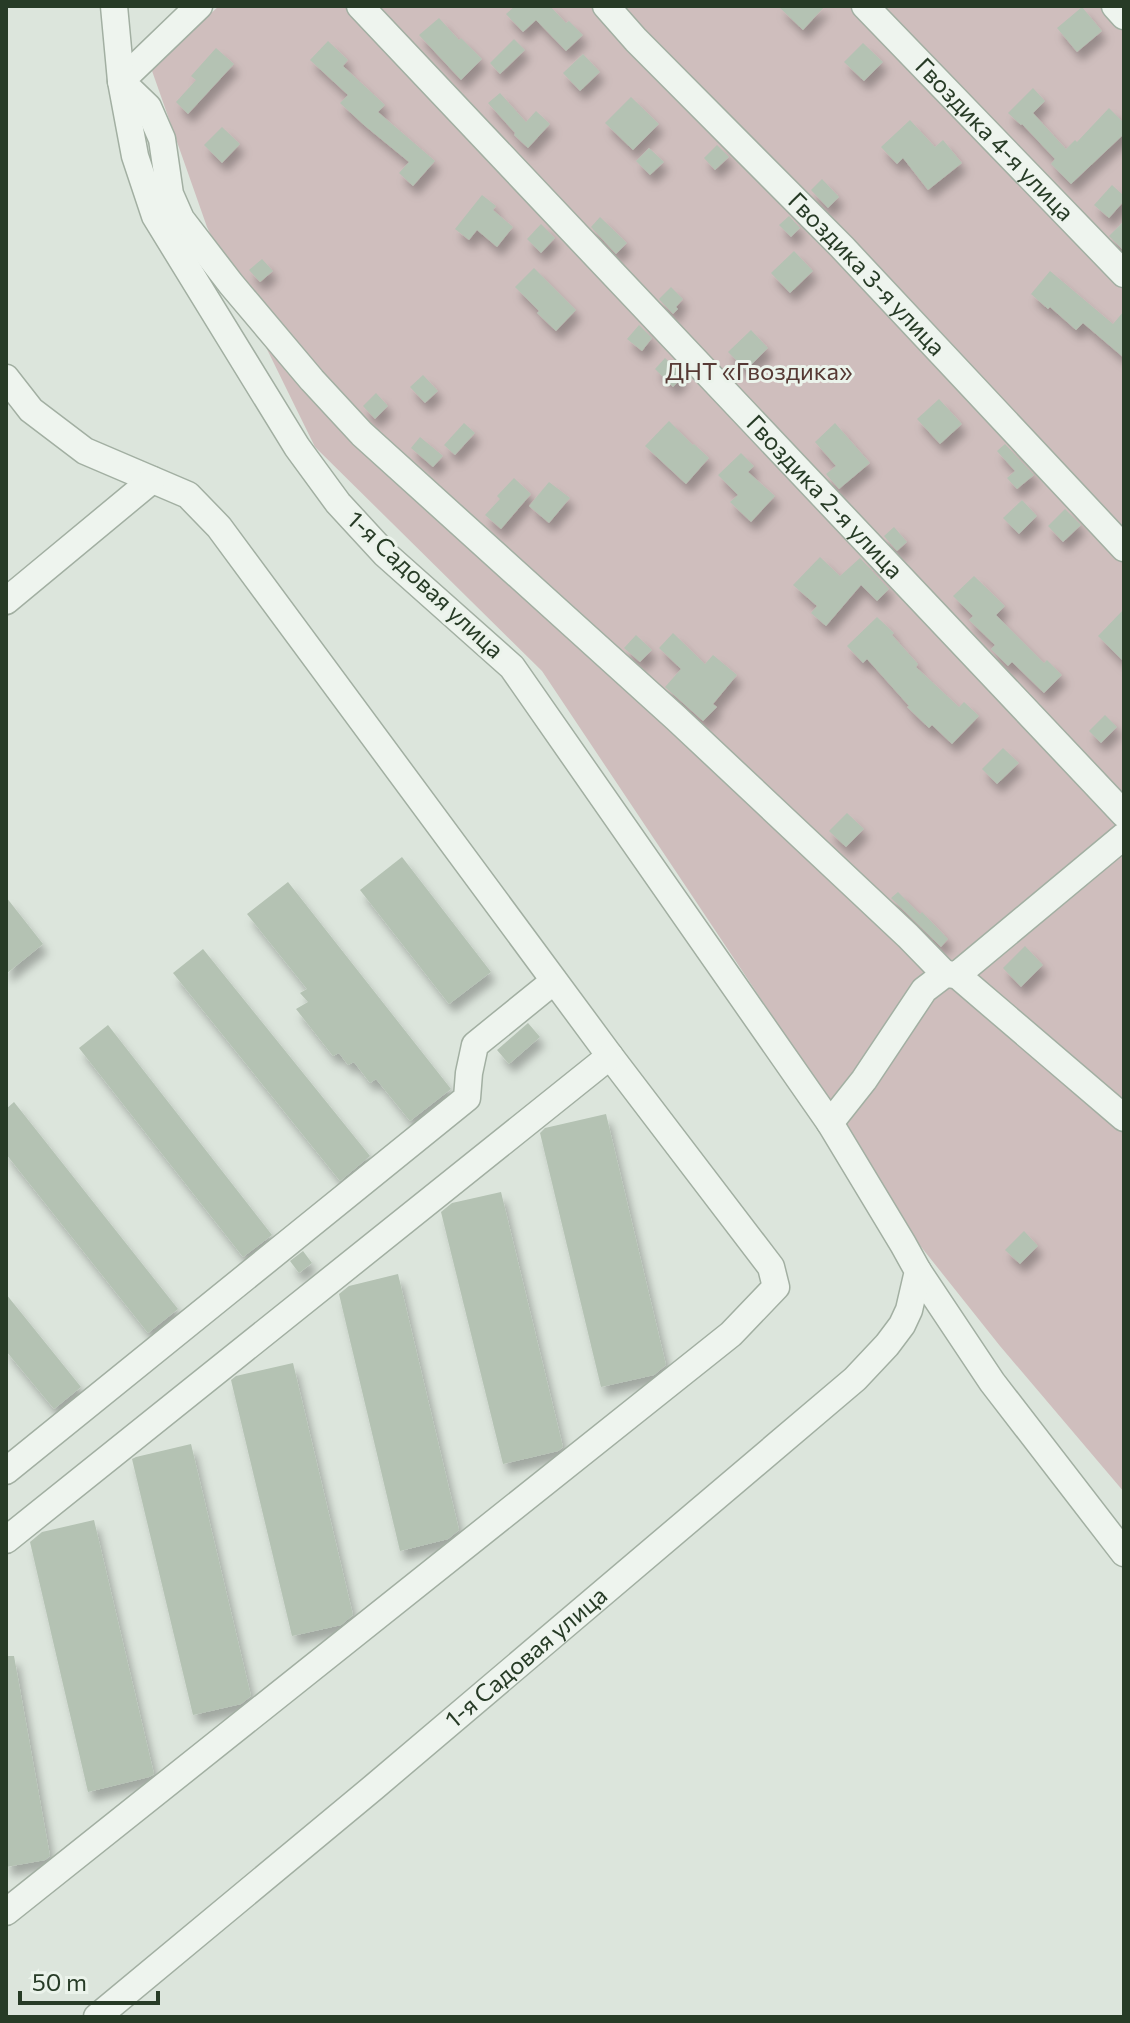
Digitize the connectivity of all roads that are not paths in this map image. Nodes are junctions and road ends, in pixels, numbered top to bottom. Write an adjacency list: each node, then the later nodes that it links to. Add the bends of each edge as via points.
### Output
1 (114, 6): 8 (street, 1-я Садовая улица)
2 (199, 6): 8 (street)
3 (360, 6): 14 (street, Гвоздика 2-я улица)
4 (606, 6): 12 (street, Гвоздика 3-я улица, via 842,247)
5 (865, 6): 9 (street, Гвоздика 4-я улица)
6 (1115, 6): 7 (street)
7 (1124, 16)
8 (121, 81): 16 (street, via 148,107 162,139 170,194 181,219 362,434); 20 (street, 1-я Садовая улица, via 135,156 155,216 297,447 385,554 512,667)
9 (1124, 274)
10 (6, 378): 11 (street, via 31,410 85,451)
11 (152, 480): 13 (street); 17 (street, via 188,495 219,527)
12 (1124, 548)
13 (6, 601)
14 (1124, 814)
15 (1124, 836): 16 (street)
16 (951, 974): 19 (street); 20 (street, via 924,990)
17 (554, 981): 18 (street); 22 (street, via 475,1045 467,1098)
18 (610, 1056): 23 (street); 25 (street, via 771,1267 776,1287 731,1334)
19 (1124, 1118)
20 (830, 1123): 21 (street, 1-я Садовая улица)
21 (918, 1271): 24 (street, 1-я Садовая улица, via 992,1382); 26 (street, 1-я Садовая улица, via 902,1325 855,1379)
22 (6, 1471)
23 (6, 1540)
24 (1124, 1553)
25 (6, 1912)
26 (97, 2017)

